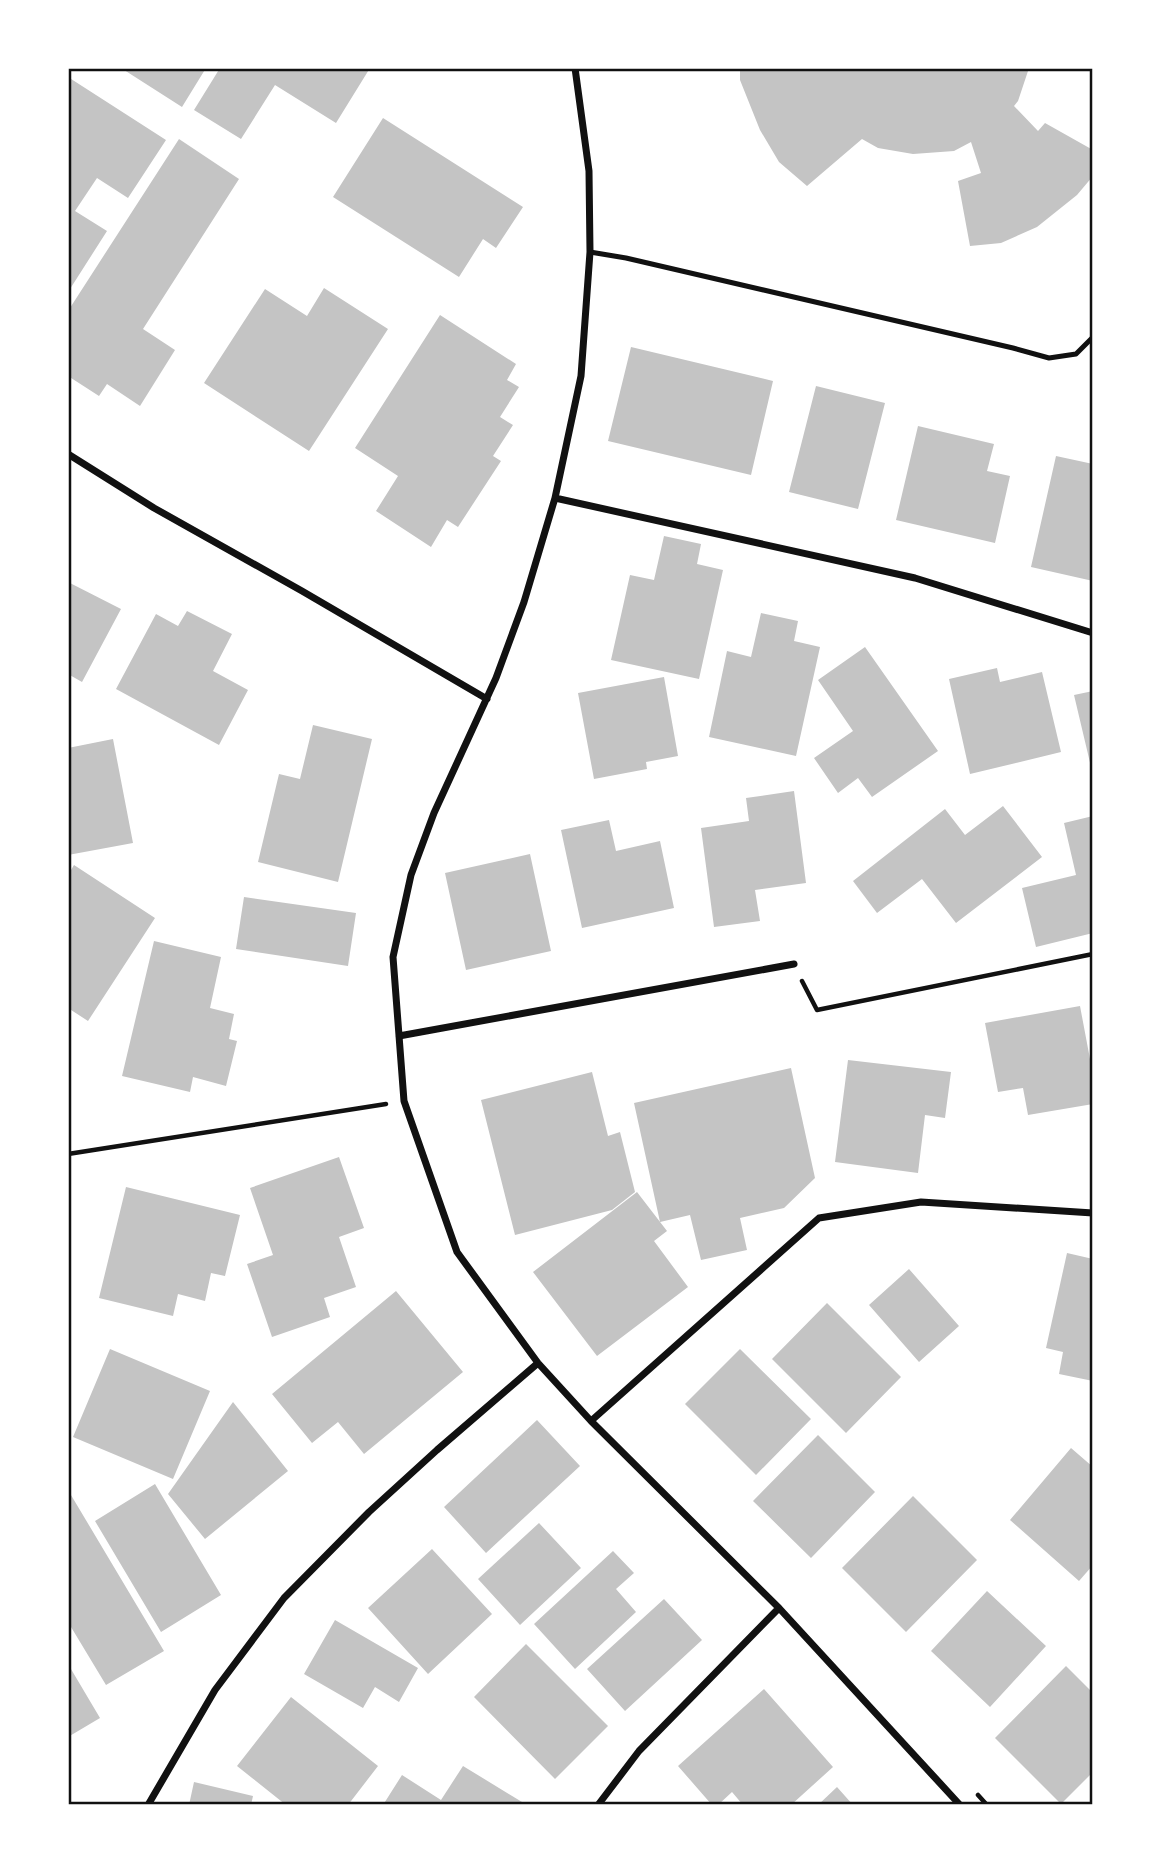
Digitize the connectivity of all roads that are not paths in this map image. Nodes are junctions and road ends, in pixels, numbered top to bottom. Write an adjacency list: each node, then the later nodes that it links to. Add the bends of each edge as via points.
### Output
1 (575, 68): 2 (street, via 589,172)
2 (590, 252): 3 (lane, via 1049,358 1076,354); 5 (street, via 581,376)
3 (1093, 337)
4 (68, 454): 7 (street, via 154,509)
5 (555, 498): 6 (street, via 915,578); 7 (street, via 524,602)
6 (1093, 633)
7 (487, 699): 9 (street, via 411,875 393,957)
8 (794, 964): 9 (street)
9 (399, 1037): 11 (street, via 404,1101 457,1252)
10 (1093, 1213): 12 (street, via 921,1202 819,1218)
11 (538, 1363): 12 (street); 14 (street, via 369,1512 284,1598 215,1690)
12 (591, 1421): 13 (street)
13 (779, 1608): 15 (street, via 639,1751); 16 (street)
14 (148, 1805)
15 (598, 1805)
16 (960, 1805)

